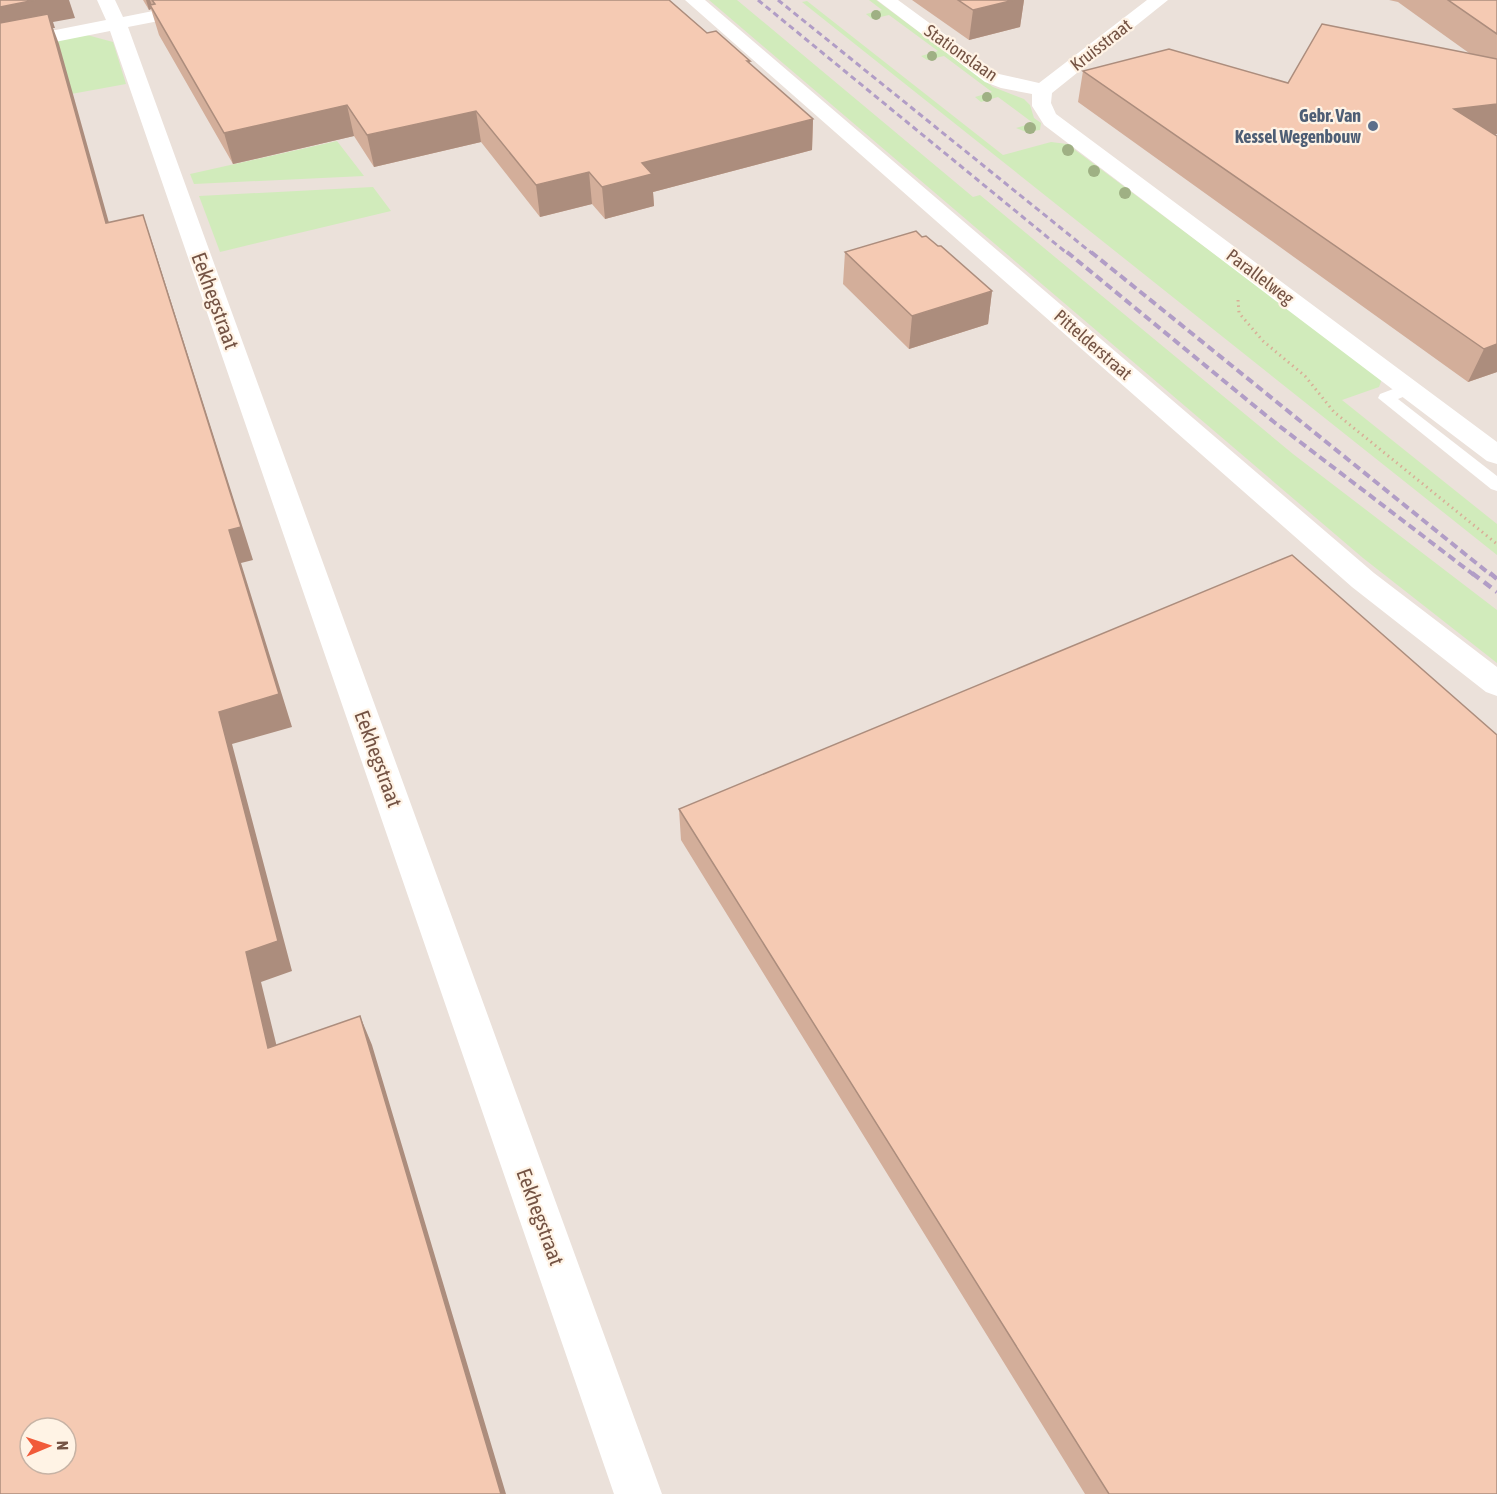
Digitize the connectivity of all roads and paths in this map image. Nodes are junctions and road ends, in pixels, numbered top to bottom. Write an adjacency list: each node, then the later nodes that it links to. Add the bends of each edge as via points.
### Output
1 (236, 0): 5 (street)
2 (694, 0): 13 (street, Pittelderstraat, via 1363,580)
3 (886, 0): 7 (street, Stationslaan, via 992,78)
4 (1159, 0): 7 (street, Kruisstraat)
5 (112, 12): 6 (street); 14 (street, Eekhegstraat)
6 (0, 47)
7 (1043, 90): 9 (street, Parallelweg, via 1042,109 1051,121)
8 (1239, 297): 12 (path, via 1239,313 1263,341 1305,376 1334,412)
9 (1409, 388): 10 (street, Parallelweg); 11 (lane, via 1386,398)
10 (1497, 454)
11 (1497, 485)
12 (1497, 544)
13 (1497, 684)
14 (638, 1494)

